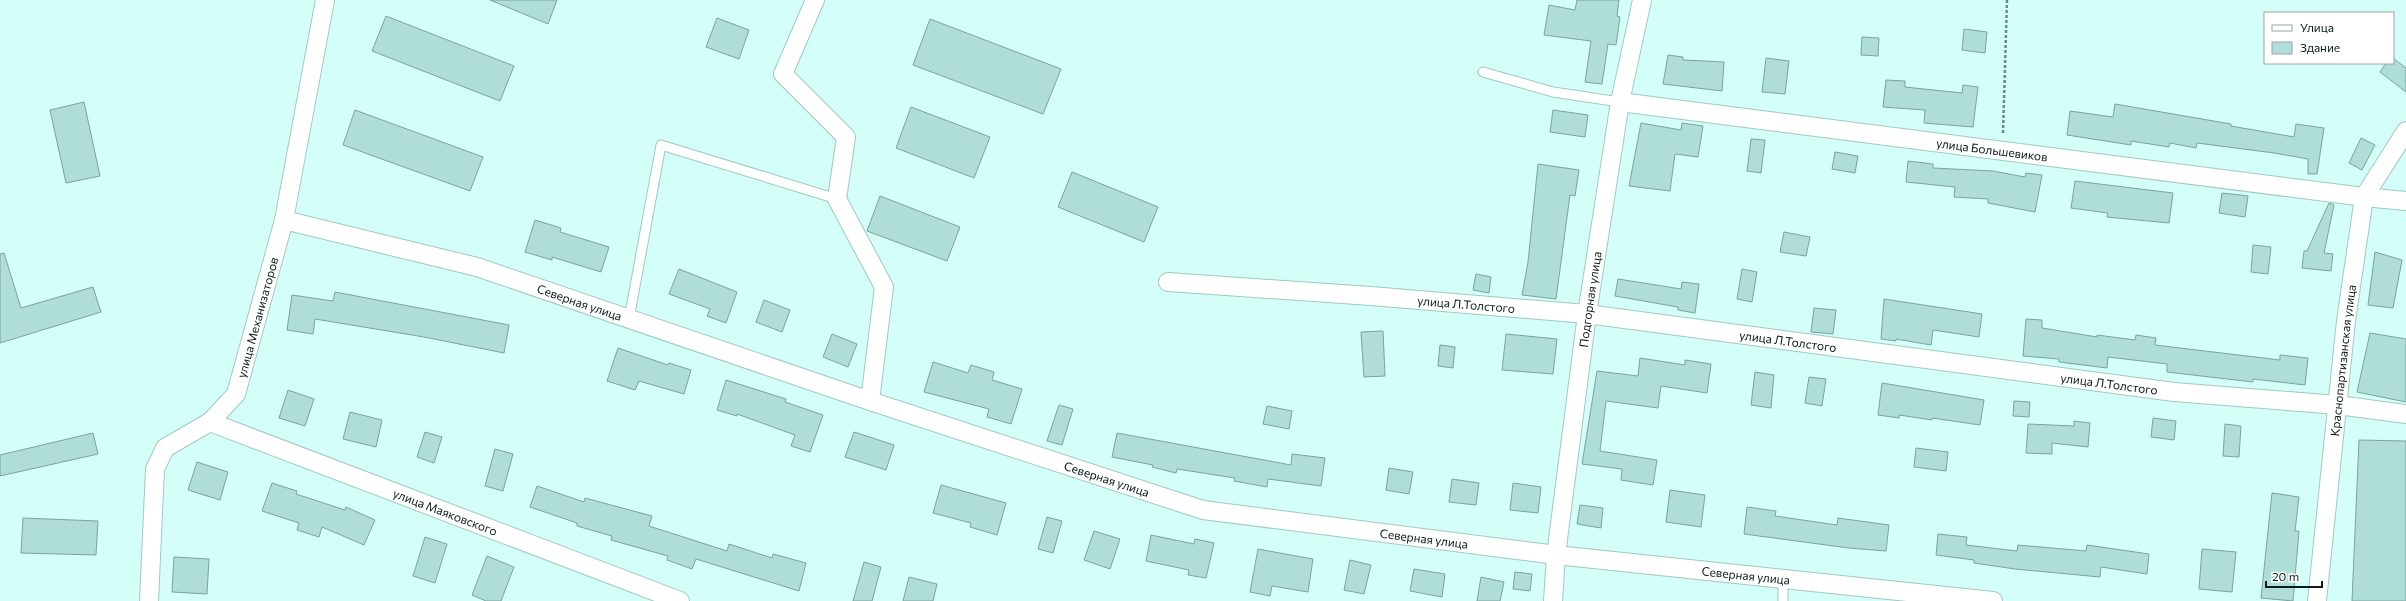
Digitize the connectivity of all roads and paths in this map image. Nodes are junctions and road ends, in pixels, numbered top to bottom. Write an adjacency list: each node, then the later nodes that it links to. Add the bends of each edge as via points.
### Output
1 (325, 0): 12 (street, улица Механизаторов)
2 (815, 0): 10 (street, via 782,74 846,138)
3 (1642, 0): 6 (street, Подгорная улица)
4 (2007, 0): 8 (path)
5 (1483, 72): 6 (lane, via 1553,92)
6 (1620, 102): 8 (street, улица Большевиков); 14 (street, Подгорная улица)
7 (2406, 131): 9 (street, Краснопартизанская улица)
8 (2002, 151): 9 (street, улица Большевиков)
9 (2364, 197): 11 (street, улица Большевиков); 17 (street, Краснопартизанская улица, via 2346,321)
10 (837, 199): 15 (lane, via 661,144); 16 (street, via 884,287)
11 (2406, 201)
12 (284, 220): 15 (street, Северная улица, via 477,267); 19 (street, улица Механизаторов, via 236,394)
13 (1168, 282): 14 (street, улица Л.Толстого)
14 (1587, 314): 17 (street, улица Л.Толстого, via 2174,392); 20 (street, Подгорная улица)
15 (629, 319): 16 (street, Северная улица)
16 (870, 401): 20 (street, Северная улица, via 1203,510)
17 (2338, 405): 18 (street, улица Л.Толстого); 27 (street, Краснопартизанская улица)
18 (2406, 414)
19 (210, 422): 22 (street, улица Механизаторов, via 165,448 155,468); 23 (street, улица Маяковского)
20 (1556, 555): 21 (street, Северная улица); 24 (street, Подгорная улица)
21 (1783, 579): 25 (lane); 26 (street, Северная улица)
22 (149, 601)
23 (680, 601)
24 (1553, 601)
25 (1783, 601)
26 (1993, 601)
27 (2317, 601)

